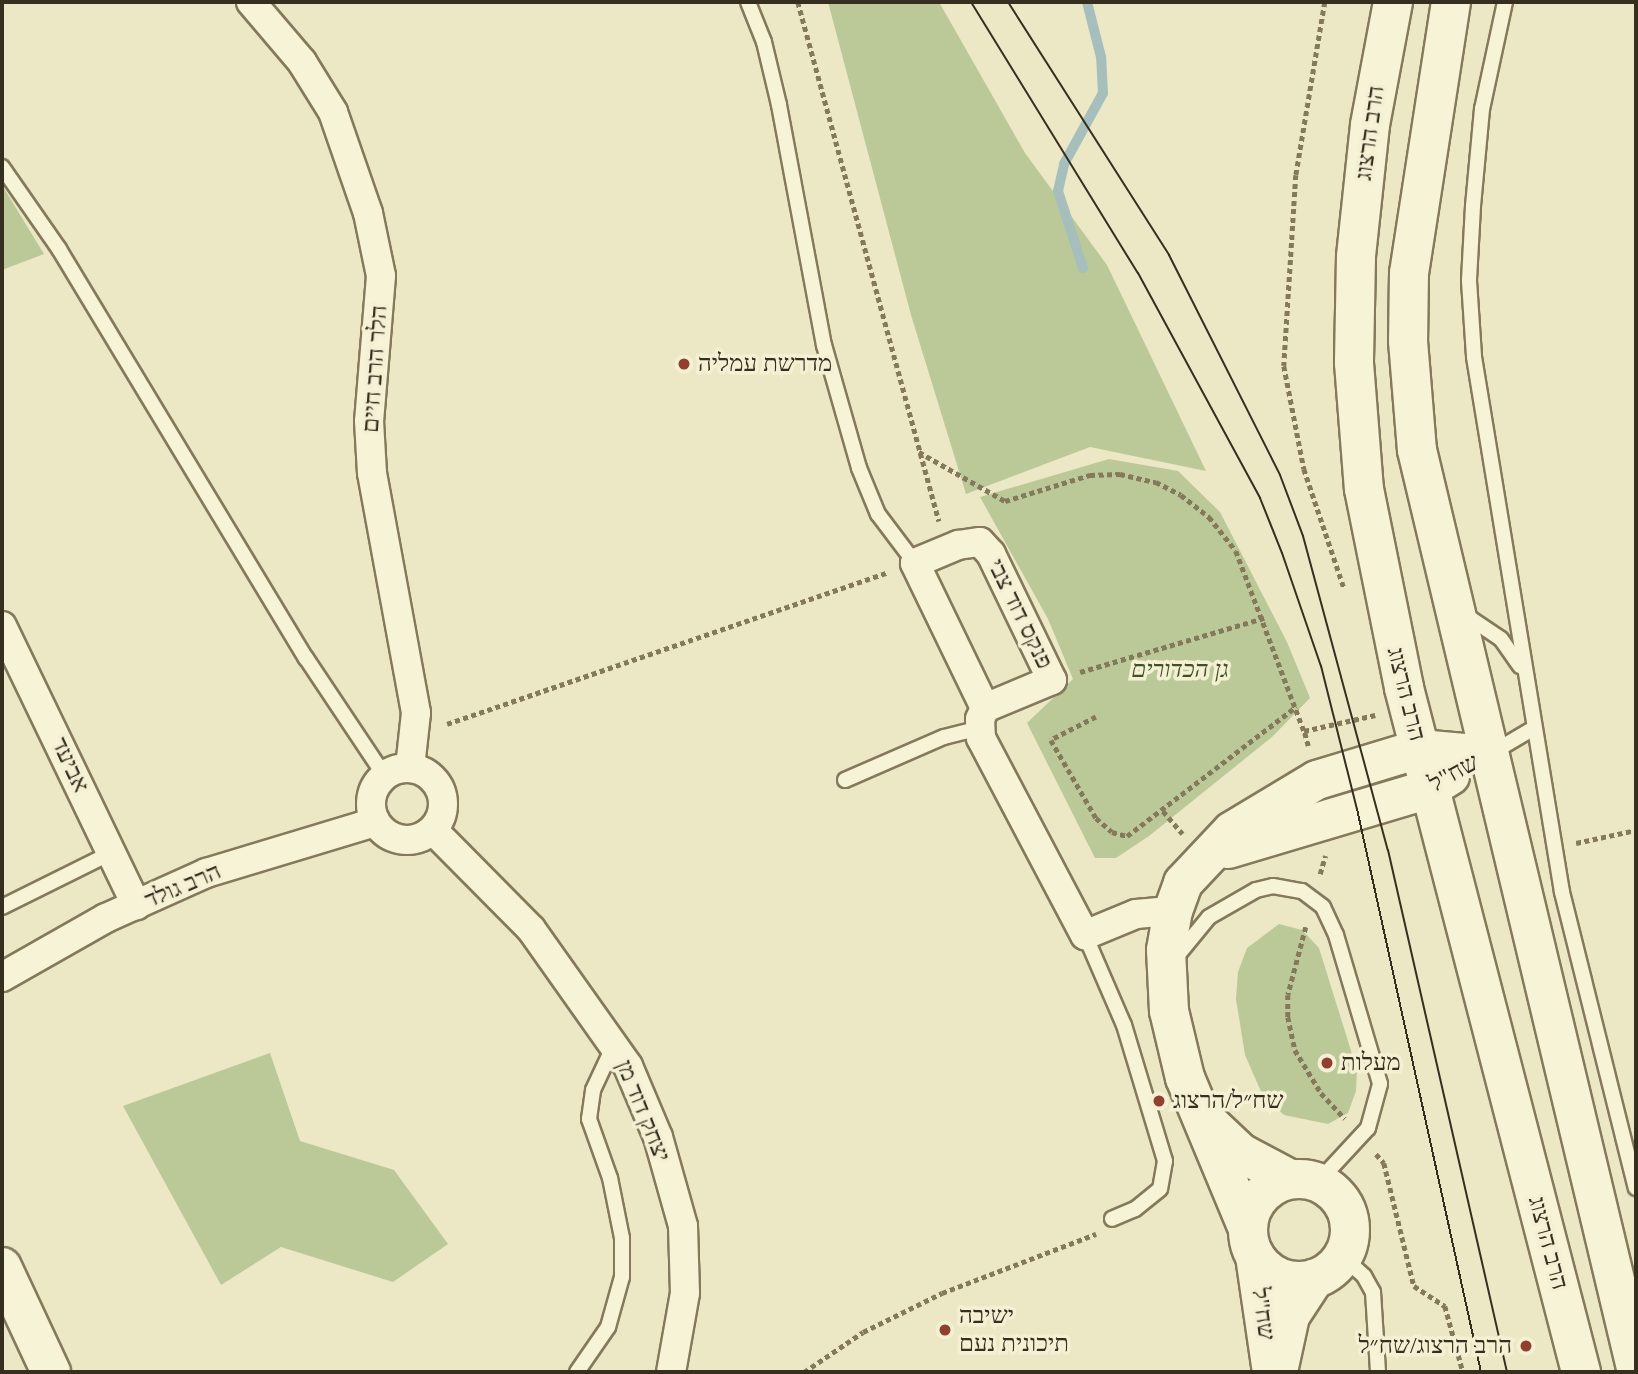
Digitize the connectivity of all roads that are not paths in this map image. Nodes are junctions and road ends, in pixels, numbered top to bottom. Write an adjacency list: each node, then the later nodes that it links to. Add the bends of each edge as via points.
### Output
1 (251, 2): 15 (street, הלר הרב חיים, via 302,62 333,112 368,213 381,276 369,422 372,473 416,713 413,736)
2 (748, 2): 7 (lane, via 764,42 779,106 824,345 859,468)
3 (1393, 2): 13 (main road, הרב הרצוג, via 1361,197 1354,363 1364,489 1376,565)
4 (1451, 2): 8 (main road, via 1418,198 1408,341 1417,450)
5 (1505, 2): 10 (lane, via 1482,109 1469,281 1489,462)
6 (2, 167): 15 (lane, via 59,249 298,646)
7 (907, 566): 11 (street); 11 (street, פנקס דוד צבי, via 970,543 980,542 992,554 1052,680)
8 (1451, 606): 10 (lane, via 1501,639); 14 (main road)
9 (2, 626): 21 (street, אביעד)
10 (1524, 673): 12 (lane)
11 (982, 718): 16 (lane); 25 (street)
12 (1534, 728): 14 (lane); 31 (lane, via 1576,956)
13 (1419, 749): 14 (main road, שח"ל); 17 (main road, הרב הרצוג); 20 (main road, שח"ל, via 1292,792 1232,831)
14 (1488, 755): 17 (main road, שח"ל); 36 (main road)
15 (397, 771): 18 (street, via 371,797); 19 (street, via 422,770 440,787 444,808)
16 (845, 780)
17 (1429, 789): 20 (main road, שח"ל); 43 (main road, הרב הרצוג)
18 (375, 822): 19 (street, via 384,832 407,841); 22 (street, הרב גולד, via 206,873)
19 (433, 830): 28 (street, יצחק דוד מן, via 531,929)
20 (1195, 848): 24 (main road, שח"ל)
21 (111, 853): 22 (street, אביעד); 23 (lane)
22 (136, 905): 26 (street, הרב גולד)
23 (2, 907)
24 (1172, 911): 25 (street, via 1136,914); 27 (main road, שח"ל)
25 (1085, 935): 32 (lane, via 1124,1025 1164,1161 1160,1189)
26 (2, 977)
27 (1165, 979): 29 (main road, שח"ל, via 1175,1043); 30 (lane, via 1194,932 1240,897 1273,886 1314,898 1330,919 1379,1074 1374,1115 1362,1138)
28 (614, 1045): 38 (lane, via 593,1090 589,1119 610,1178 622,1238 622,1277 608,1326); 39 (street, יצחק דוד מן, via 628,1066 658,1137 683,1226 685,1293)
29 (1195, 1106): 30 (main road, שח"ל, via 1241,1153); 33 (main road, שח"ל)
30 (1304, 1180): 33 (main road, via 1271,1187 1256,1202); 35 (main road, via 1336,1194 1348,1211 1350,1238)
31 (1636, 1188)
32 (1109, 1224)
33 (1252, 1242): 35 (main road, via 1281,1277); 40 (main road, שח"ל)
34 (2, 1267): 37 (main road)
35 (1329, 1268): 41 (main road, שח"ל, via 1290,1315); 42 (lane, via 1364,1276 1374,1293)
36 (1636, 1368)
37 (51, 1372)
38 (577, 1372)
39 (671, 1372)
40 (1272, 1372)
41 (1279, 1372)
42 (1378, 1372)
43 (1581, 1372)

